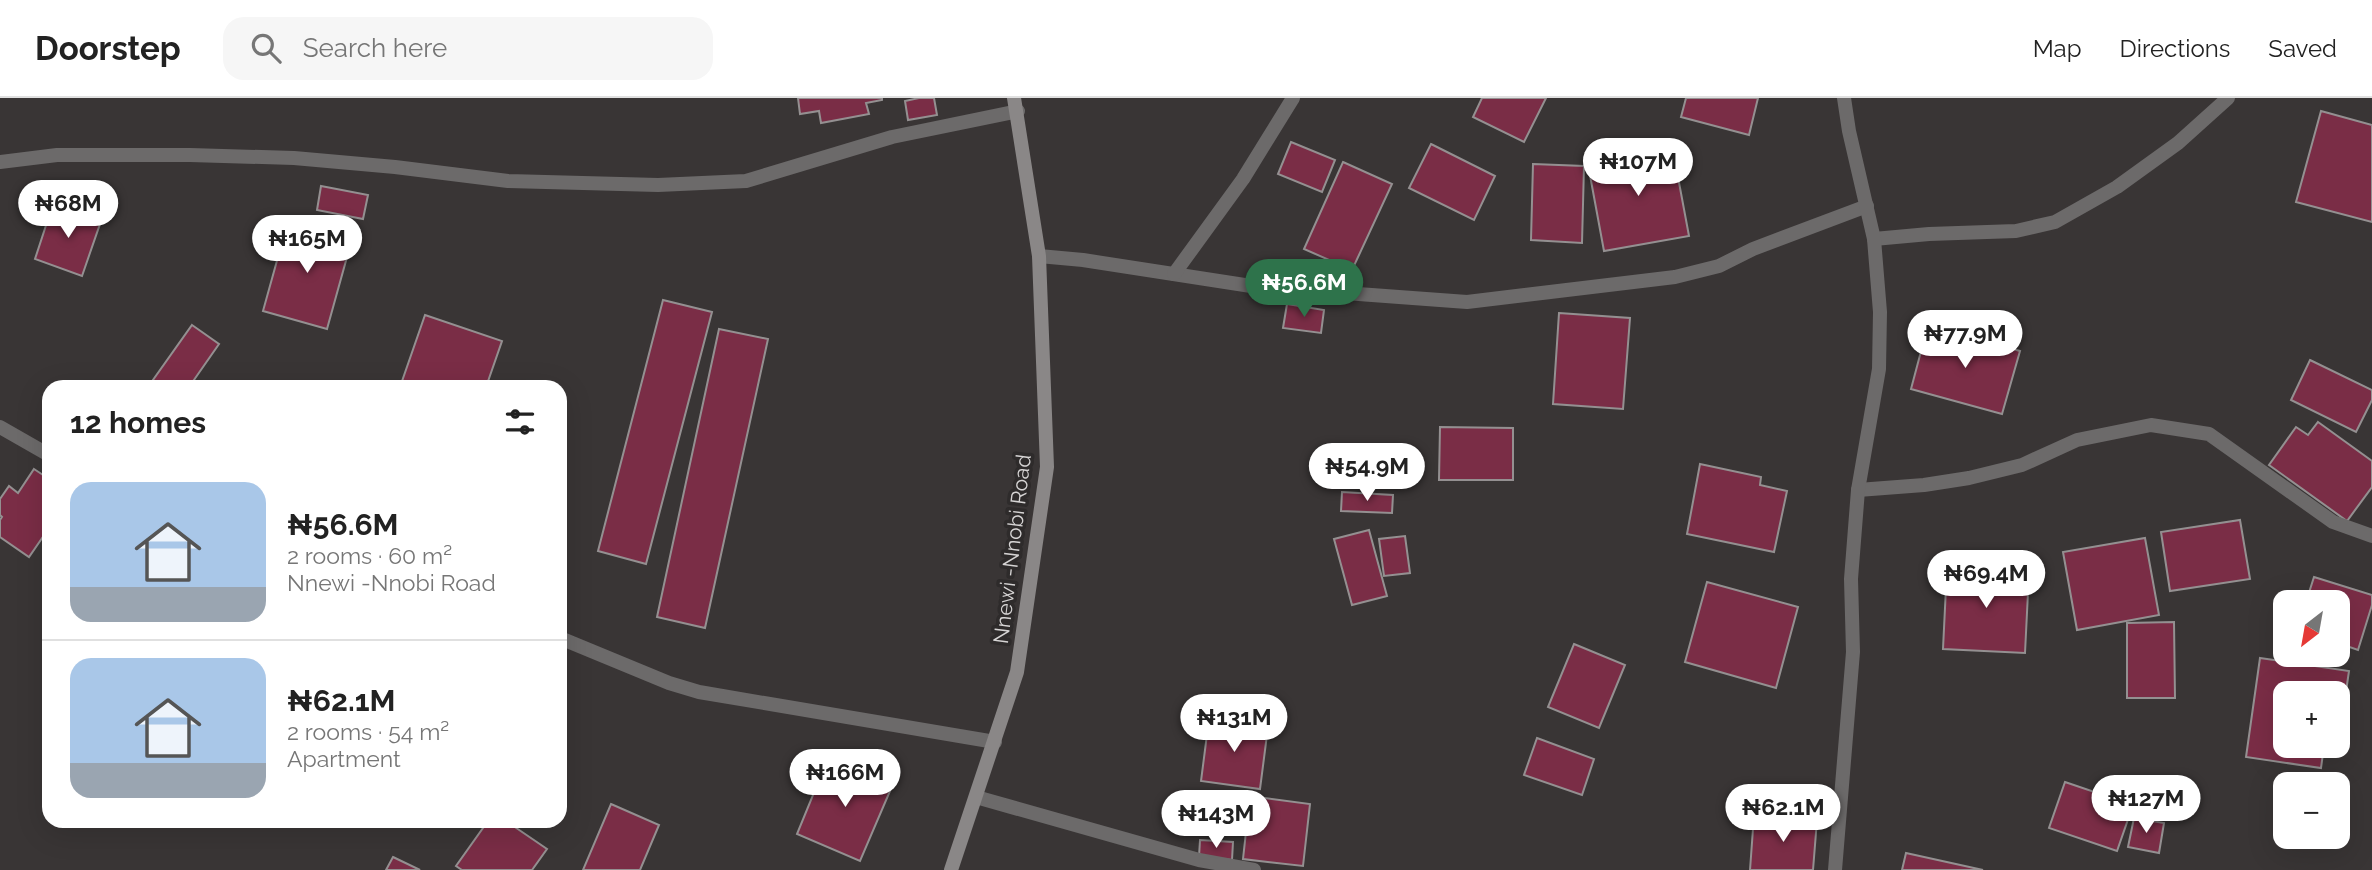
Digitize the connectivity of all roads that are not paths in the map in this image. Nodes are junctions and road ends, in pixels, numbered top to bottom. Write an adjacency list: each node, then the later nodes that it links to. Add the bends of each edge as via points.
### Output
1 (1293, 98): 9 (street, via 1244,179)
2 (1844, 98): 6 (street)
3 (2228, 98): 7 (street, via 2117,187 2055,222 2016,231)
4 (1016, 105): 5 (street, via 746,181 659,185 508,181 395,167 190,155 57,155); 8 (main road, Nnewi -Nnobi Road)
5 (0, 162)
6 (1867, 206): 7 (street); 9 (street, via 1675,278 1467,302 1251,286)
7 (1874, 239): 12 (street, via 1879,369)
8 (1040, 256): 9 (street); 15 (main road, Nnewi -Nnobi Road, via 1047,467 1017,672)
9 (1174, 274)
10 (0, 427): 11 (street)
11 (42, 451)
12 (1858, 490): 13 (street, via 1969,478 2022,465 2077,440 2151,425 2209,434 2333,522); 19 (street, via 1851,579 1853,652)
13 (2372, 536)
14 (567, 641): 15 (street, via 699,692)
15 (995, 741): 16 (main road, Nnewi -Nnobi Road)
16 (976, 797): 17 (main road, Nnewi -Nnobi Road); 18 (street, via 1199,860)
17 (950, 870)
18 (1254, 870)
19 (1835, 870)

